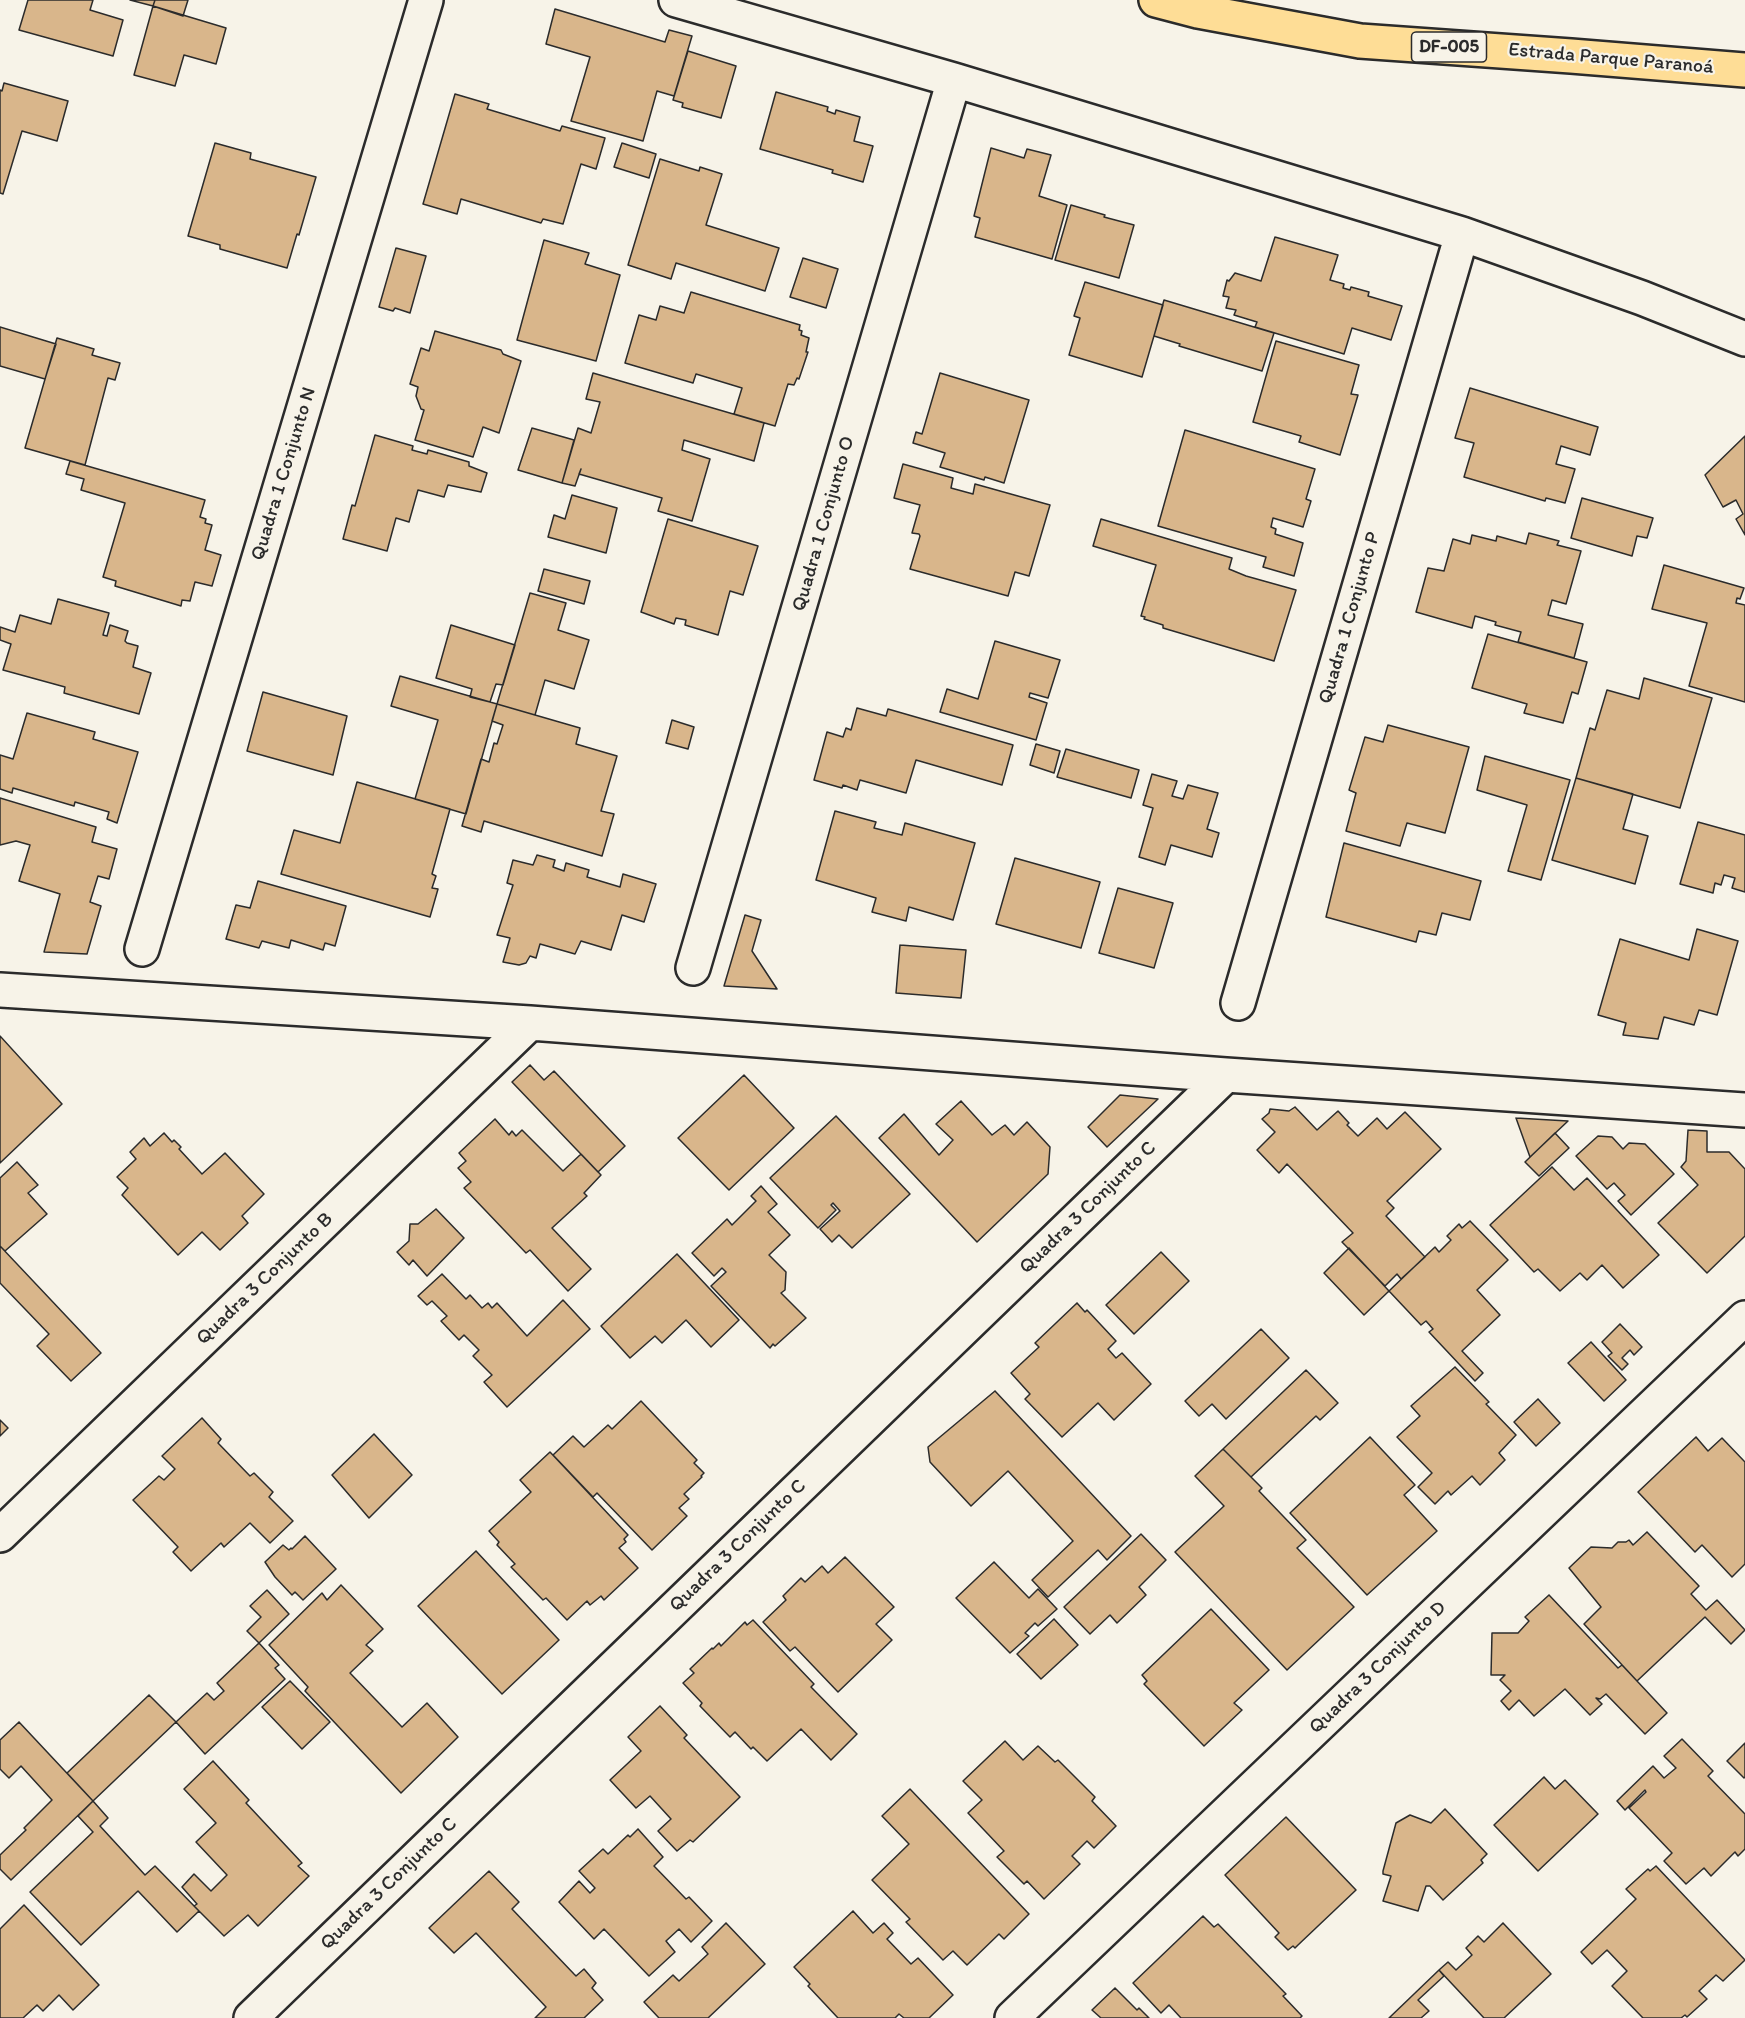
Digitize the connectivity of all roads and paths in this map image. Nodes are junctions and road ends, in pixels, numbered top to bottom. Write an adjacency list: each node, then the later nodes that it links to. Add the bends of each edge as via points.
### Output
1 (426, 0): 8 (street, Quadra 1 Conjunto N)
2 (676, 0): 5 (street)
3 (1156, 0): 4 (main road, Estrada Parque Paranoá / DF-005, via 1360,41)
4 (1745, 70)
5 (954, 80): 6 (street); 9 (street, Quadra 1 Conjunto O)
6 (1462, 234): 7 (street); 11 (street, Quadra 1 Conjunto P)
7 (1745, 339)
8 (142, 949)
9 (693, 968)
10 (0, 990): 12 (street)
11 (1238, 1003)
12 (530, 1023): 13 (street); 16 (street, Quadra 3 Conjunto B)
13 (1226, 1075): 14 (street); 17 (street, Quadra 3 Conjunto C)
14 (1745, 1110)
15 (1745, 1318): 18 (street, Quadra 3 Conjunto D)
16 (0, 1535)
17 (251, 2018)
18 (1012, 2018)

